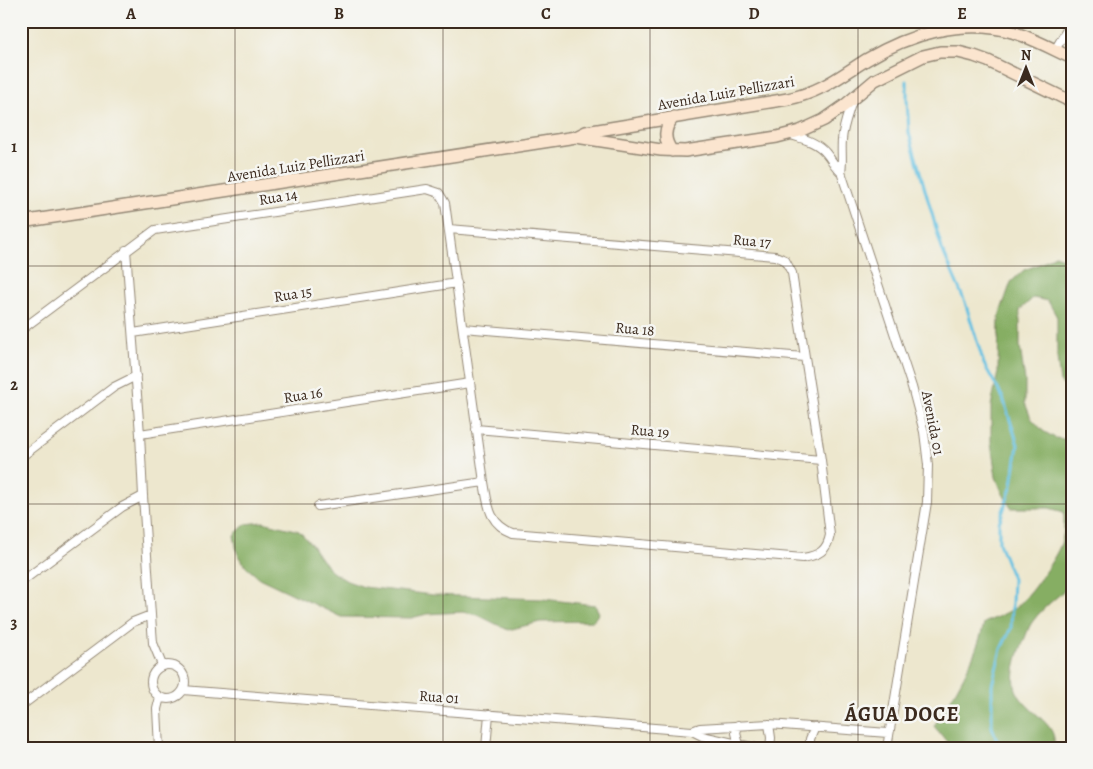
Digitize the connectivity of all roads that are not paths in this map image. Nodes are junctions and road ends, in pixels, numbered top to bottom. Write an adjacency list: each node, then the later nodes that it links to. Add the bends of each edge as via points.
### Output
1 (1072, 21): 2 (street)
2 (1055, 50): 3 (main road, Avenida Luiz Pellizzari); 6 (main road, Avenida Luiz Pellizzari, via 1021,35 996,29 965,27 927,33 881,52 833,83 810,93)
3 (1072, 58)
4 (853, 98): 5 (main road, Avenida Luiz Pellizzari, via 883,75 923,56 949,52 988,61); 7 (main road, Avenida Luiz Pellizzari, via 824,120); 10 (street, Avenida 01, via 843,129)
5 (1069, 99)
6 (674, 117): 8 (main road, Avenida Luiz Pellizzari, via 586,132); 9 (main road, via 666,132)
7 (788, 134): 9 (main road, Avenida Luiz Pellizzari, via 698,150); 10 (street, Avenida 01, via 820,146)
8 (576, 137): 9 (main road, Avenida Luiz Pellizzari); 11 (main road, Avenida Luiz Pellizzari)
9 (672, 151)
10 (841, 172): 39 (street, Avenida 01, via 912,387 924,432 928,465 927,502)
11 (21, 222)
12 (450, 229): 13 (street, Rua 14, via 445,203 439,193 427,188 155,230); 14 (street); 18 (street, Rua 17, via 775,256 784,260 792,273)
13 (126, 250): 16 (street, Rua 14); 17 (street)
14 (457, 283): 15 (street); 17 (street, Rua 15)
15 (462, 328): 18 (street, Rua 18); 20 (street)
16 (21, 330)
17 (133, 333): 19 (street)
18 (804, 357): 24 (street, Rua 17)
19 (136, 376): 22 (street); 23 (street, via 114,387)
20 (470, 383): 21 (street); 22 (street, Rua 16)
21 (476, 429): 24 (street, Rua 19); 25 (street)
22 (140, 434): 26 (street)
23 (21, 457)
24 (821, 460): 25 (street, Rua 17, via 830,535 823,551 804,558 513,533 503,530 490,513)
25 (484, 482): 27 (street)
26 (143, 496): 28 (street, via 122,506); 29 (street)
27 (318, 506)
28 (21, 582)
29 (151, 615): 30 (street, via 154,643); 33 (street, via 133,622)
30 (162, 665): 31 (street, via 169,664 181,670 185,683); 32 (street, via 156,668 150,680 154,693)
31 (183, 690): 32 (street, via 173,698); 34 (street, Rua 01)
32 (160, 697): 43 (street, via 157,709)
33 (21, 706)
34 (489, 714): 38 (street, Rua 01); 44 (street)
35 (738, 724): 36 (street); 38 (street); 41 (street)
36 (769, 724): 37 (street); 46 (street)
37 (815, 727): 39 (street); 47 (street)
38 (692, 731): 41 (street)
39 (888, 733): 48 (street, Avenida 01)
40 (21, 739): 42 (street)
41 (739, 745): 45 (street)
42 (28, 748)
43 (159, 748)
44 (486, 748)
45 (756, 748)
46 (770, 748)
47 (810, 748)
48 (887, 748)

